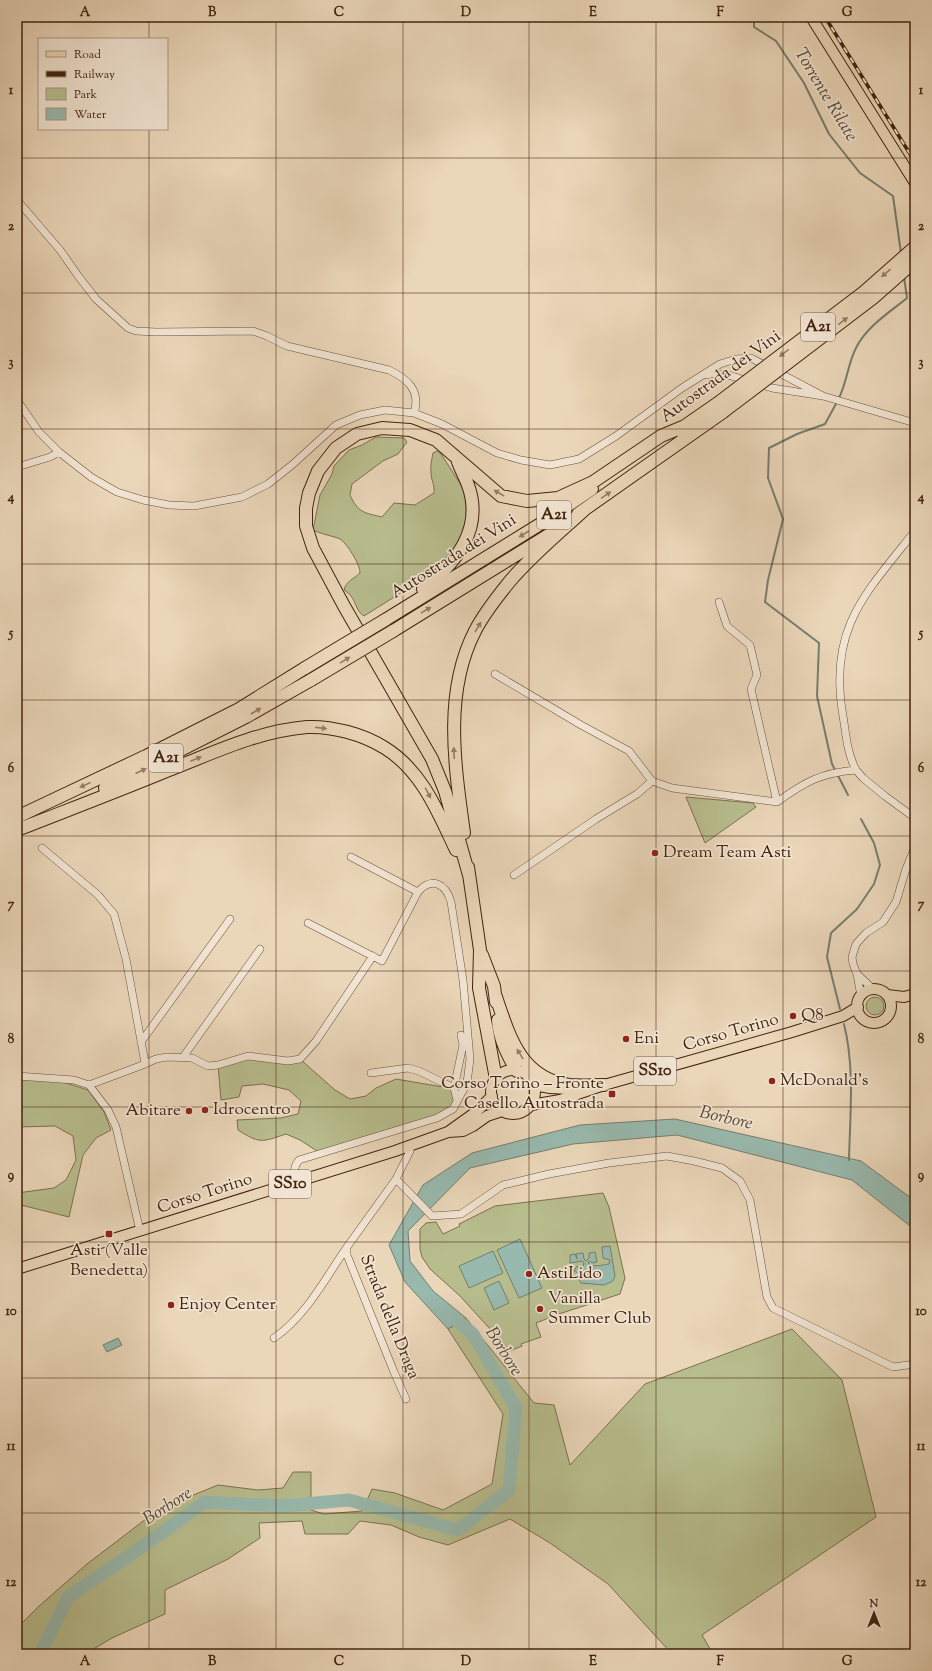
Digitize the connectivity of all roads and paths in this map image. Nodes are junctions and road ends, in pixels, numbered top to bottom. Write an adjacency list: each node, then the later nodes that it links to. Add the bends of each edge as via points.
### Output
1 (811, 17): 2 (main road)
2 (915, 183)
3 (17, 200): 10 (street, via 60,250 96,299 128,328 156,332 253,331 287,346 389,370 399,375 412,388 417,403)
4 (915, 247): 9 (highway, Autostrada dei Vini / A21, one-way to 9, bridge, via 864,292)
5 (915, 261): 9 (highway, Autostrada dei Vini / A21, one-way to 5, bridge, via 873,298)
6 (701, 376): 7 (street, via 714,373 728,375 772,388); 7 (street, via 720,364 751,358); 10 (street, via 579,459 550,465 497,453)
7 (823, 396): 11 (street)
8 (17, 400): 13 (street, via 39,432)
9 (720, 407): 12 (highway, Autostrada dei Vini / A21); 16 (highway, Autostrada dei Vini / A21, one-way to 9)
10 (414, 412): 13 (street, via 386,410 360,415 336,425 268,484 242,497 194,506 169,505 117,492 91,477)
11 (915, 424)
12 (685, 426): 14 (highway, one-way to 14, via 661,436 593,482 558,498 527,501 501,496); 19 (highway, Autostrada dei Vini / A21, one-way to 19, via 542,523)
13 (59, 452): 15 (street)
14 (455, 456): 19 (highway, via 468,485 473,509 468,538 453,562); 30 (highway, via 436,440 410,430 382,428 357,434 336,448 318,471 309,493 306,526 322,568 432,759 445,791)
15 (17, 467)
16 (584, 510): 26 (highway, Autostrada dei Vini / A21, one-way to 16, bridge, via 165,759 312,680 547,536); 30 (highway, one-way to 16, via 454,747 457,692 466,653 476,630 510,582)
17 (915, 531): 21 (street, via 866,592 852,618 842,649 839,695 850,756)
18 (719, 602): 23 (street, via 728,626 750,645 757,675 751,688)
19 (385, 620): 24 (highway, Autostrada dei Vini / A21, one-way to 24, bridge, via 231,712 146,756)
20 (495, 674): 22 (street, via 629,751)
21 (856, 770): 23 (street, via 827,774 804,783); 25 (street)
22 (652, 780): 23 (street, via 672,788); 31 (street, via 636,794)
23 (777, 802)
24 (17, 817)
25 (915, 818)
26 (17, 830): 30 (highway, one-way to 30, via 232,745 279,731 320,727 350,733 380,745 396,756 426,790)
27 (915, 847): 38 (street, via 896,902 883,922 856,944 852,957)
28 (42, 848): 50 (street, via 98,894 114,914 126,959)
29 (351, 856): 32 (street)
30 (469, 875): 36 (highway)
31 (514, 875)
32 (418, 892): 37 (street, via 382,961); 62 (street, via 423,886 433,883 443,886 451,902 463,980 470,1059 467,1083)
33 (230, 918): 50 (street)
34 (308, 923): 37 (street)
35 (260, 949): 51 (street)
36 (480, 950): 40 (highway); 56 (highway, via 479,988)
37 (373, 956): 51 (street, via 316,1041 300,1059 288,1062 248,1056 208,1066 192,1058)
38 (857, 974): 39 (street); 41 (street)
39 (874, 990): 41 (main road); 43 (main road, Corso Torino / SS10)
40 (495, 994): 53 (highway, via 502,1043); 59 (highway, one-way to 40, via 571,1085 551,1080 538,1073 524,1061 514,1044)
41 (863, 994): 45 (main road)
42 (915, 994): 44 (main road, Corso Torino / SS10)
43 (887, 995): 44 (main road, Corso Torino / SS10); 46 (main road)
44 (904, 997): 46 (main road, Corso Torino / SS10)
45 (858, 1007): 47 (main road, Corso Torino / SS10); 48 (main road)
46 (891, 1008): 48 (main road, Corso Torino / SS10, via 881,1021 870,1022)
47 (844, 1016): 48 (main road, Corso Torino / SS10); 59 (main road, Corso Torino / SS10)
48 (862, 1018)
49 (461, 1035): 60 (street, via 462,1045)
50 (141, 1042): 52 (street)
51 (183, 1057): 52 (street, via 156,1059)
52 (145, 1063): 58 (street)
53 (517, 1071): 56 (main road, via 505,1072); 57 (main road, Corso Torino, via 527,1075)
54 (370, 1073): 60 (street, via 408,1068)
55 (17, 1076): 58 (street, via 74,1080)
56 (496, 1079): 61 (main road)
57 (534, 1084): 59 (main road, Corso Torino, via 570,1089); 63 (main road, via 535,1092)
58 (89, 1085): 69 (street, via 108,1110 116,1127)
59 (604, 1085): 63 (main road, Corso Torino, via 560,1100)
60 (454, 1088): 62 (street)
61 (492, 1096): 64 (main road); 65 (main road, Corso Torino, via 476,1112)
62 (457, 1100): 68 (street, via 453,1109 437,1118 299,1160 294,1171)
63 (531, 1105): 64 (main road, Corso Torino, via 521,1112)
64 (502, 1111): 65 (main road, Corso Torino, via 487,1116 463,1131)
65 (448, 1132): 66 (main road, Corso Torino / SS10)
66 (409, 1146): 67 (street, Strada della Draga, via 410,1152); 68 (main road, Corso Torino / SS10)
67 (396, 1179): 70 (street, Strada della Draga); 73 (street, via 432,1216 461,1214 503,1185 609,1163 666,1156 722,1168 740,1181 750,1200 767,1297 773,1308 893,1368)
68 (296, 1182): 69 (main road, Corso Torino / SS10)
69 (140, 1231): 71 (main road, Corso Torino / SS10)
70 (347, 1248): 72 (street, via 303,1311); 74 (street, Strada della Draga, via 347,1255)
71 (17, 1269)
72 (274, 1338)
73 (915, 1364)
74 (406, 1399)

